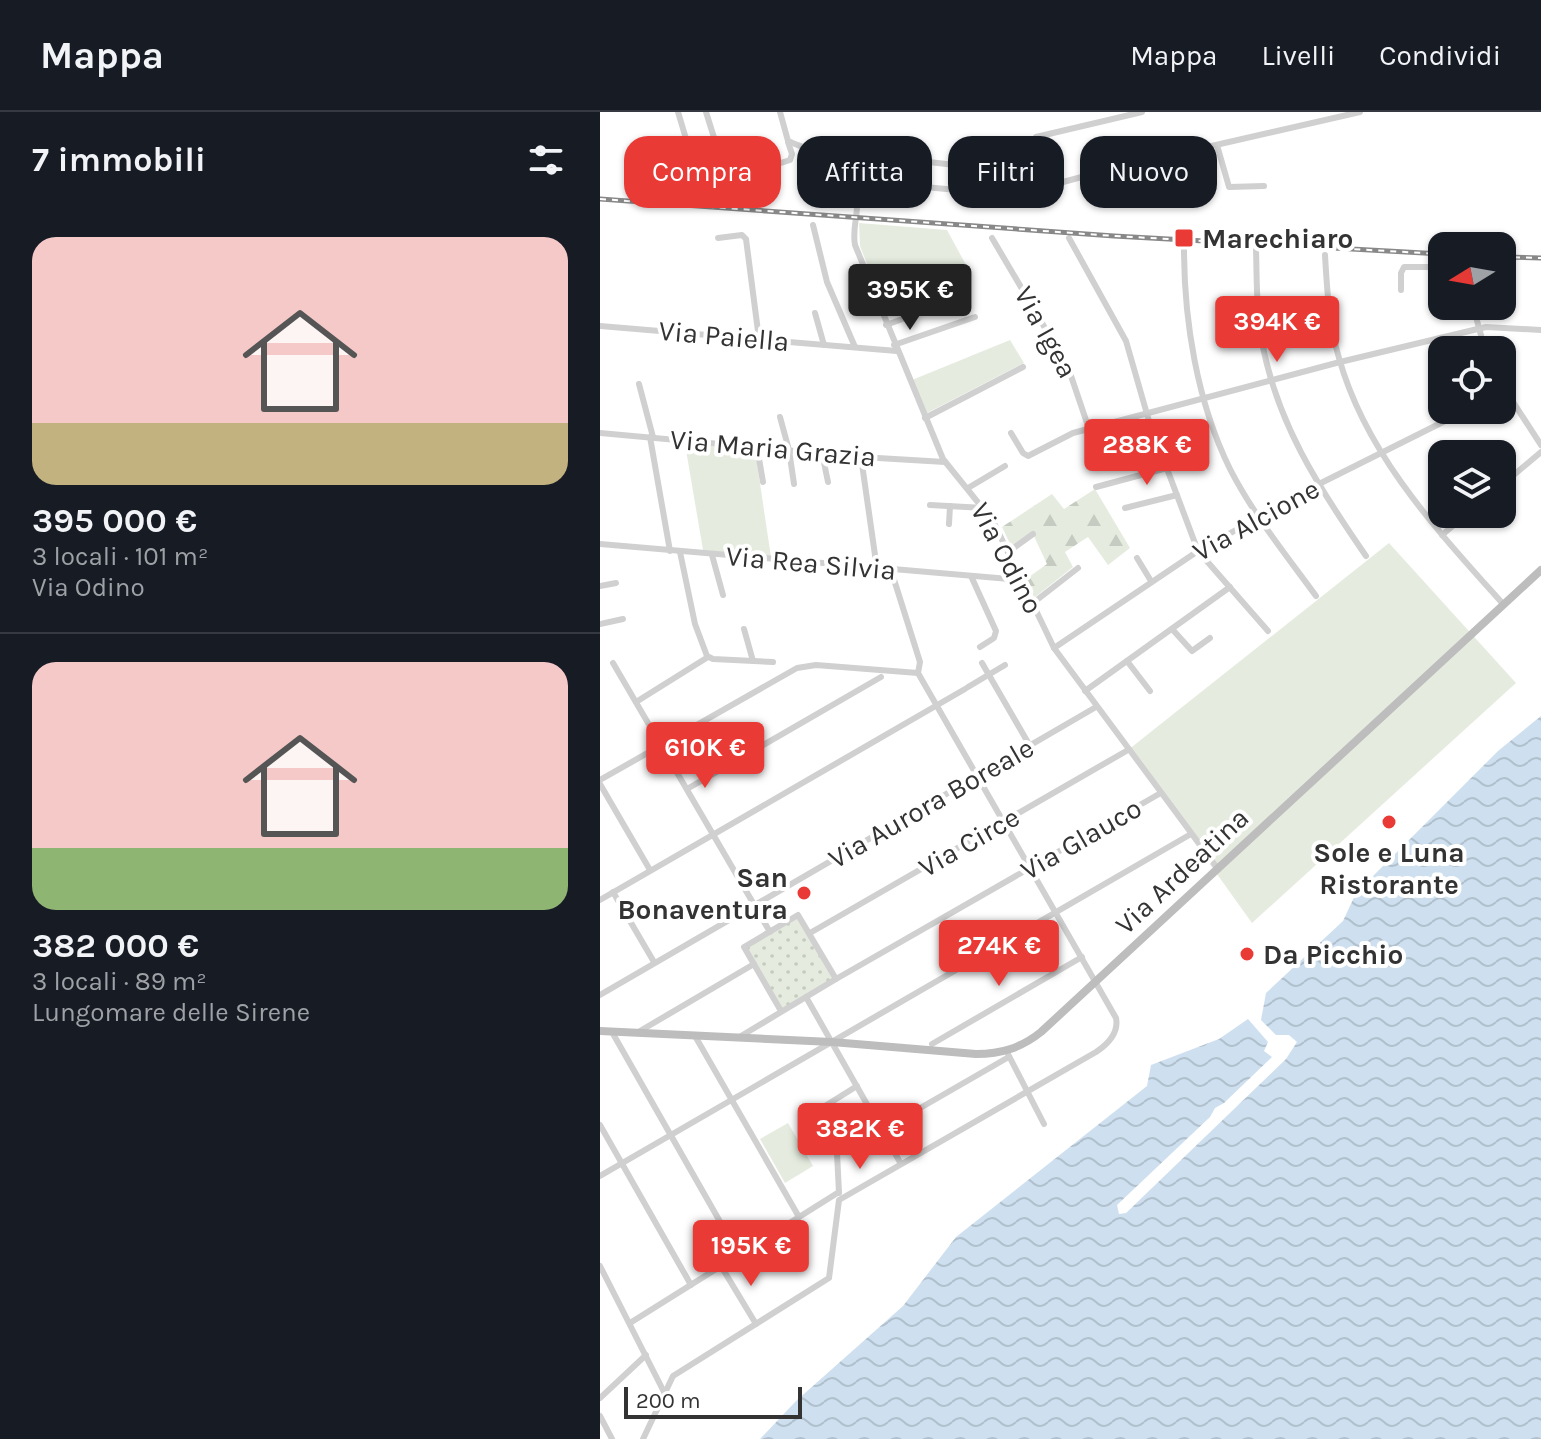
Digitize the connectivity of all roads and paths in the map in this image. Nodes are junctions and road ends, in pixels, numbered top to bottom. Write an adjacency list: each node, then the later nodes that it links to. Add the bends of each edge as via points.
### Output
1 (678, 112): 6 (street)
2 (706, 112): 7 (street)
3 (780, 112): 9 (street)
4 (1142, 112): 8 (street)
5 (1360, 112): 11 (street)
6 (685, 136)
7 (714, 136)
8 (1040, 136)
9 (788, 141): 10 (street); 12 (street, via 791,159)
10 (797, 145)
11 (1217, 145): 13 (street, via 1229,187)
12 (781, 162)
13 (1264, 186)
14 (855, 208): 28 (street, Via Odino, via 855,245)
15 (813, 225): 35 (street, via 827,282)
16 (718, 238): 33 (street, via 746,238)
17 (992, 238): 47 (street, Via Igea, via 1070,370)
18 (1069, 238): 43 (street, via 1126,341)
19 (1184, 248): 41 (street, via 1189,318)
20 (1256, 250): 39 (street, via 1259,323)
21 (1325, 255): 37 (street)
22 (1428, 267): 23 (street, via 1404,267)
23 (1401, 290)
24 (924, 311): 28 (street)
25 (815, 313): 34 (street)
26 (975, 317): 36 (street)
27 (1476, 320): 30 (street)
28 (886, 325): 36 (street, Via Odino)
29 (600, 326): 33 (street, Via Paiella)
30 (1478, 329): 31 (street); 32 (street); 37 (street)
31 (1541, 330)
32 (1480, 336)
33 (759, 339): 34 (street, Via Paiella)
34 (824, 345): 35 (street, Via Paiella)
35 (855, 347): 36 (street, Via Paiella)
36 (896, 348): 45 (street, Via Odino)
37 (1340, 362): 39 (street); 54 (street)
38 (1023, 367): 45 (street)
39 (1272, 381): 41 (street); 65 (street)
40 (639, 384): 50 (street)
41 (1205, 399): 43 (street); 73 (street, via 1227,462)
42 (1516, 408): 51 (street)
43 (1147, 414): 47 (street); 60 (street)
44 (780, 417): 53 (street)
45 (925, 418): 58 (street, Via Odino)
46 (1439, 424): 54 (street, Via Alcione)
47 (1089, 429): 49 (street, via 1028,456)
48 (600, 433): 50 (street, Via Maria Grazia)
49 (1011, 433)
50 (652, 437): 52 (street, Via Maria Grazia); 79 (street)
51 (1539, 440)
52 (757, 447): 53 (street, Via Maria Grazia); 62 (street)
53 (789, 450): 56 (street, Via Maria Grazia); 64 (street)
54 (1382, 452): 65 (street, Via Alcione); 77 (street)
55 (1541, 452): 61 (street)
56 (822, 453): 57 (street, Via Maria Grazia); 63 (street)
57 (861, 457): 58 (street, Via Maria Grazia); 87 (street)
58 (945, 462): 67 (street, Via Odino)
59 (1005, 466): 67 (street)
60 (1167, 468): 66 (street); 68 (street)
61 (1516, 473)
62 (763, 482)
63 (828, 482)
64 (794, 484)
65 (1317, 485): 73 (street, Via Alcione); 84 (street)
66 (1096, 487)
67 (968, 488): 71 (street, Via Odino)
68 (1177, 495): 72 (street); 80 (street)
69 (930, 505): 70 (street)
70 (950, 506): 71 (street); 74 (street)
71 (984, 508): 82 (street, Via Odino)
72 (1125, 508)
73 (1258, 517): 80 (street, Via Alcione); 97 (street)
74 (949, 524)
75 (1450, 528): 77 (street)
76 (1033, 534): 82 (street)
77 (1442, 535): 99 (street)
78 (600, 544): 79 (street, Via Rea Silvia)
79 (670, 551): 81 (street, Via Rea Silvia)
80 (1198, 551): 92 (street, Via Alcione); 95 (street)
81 (680, 552): 83 (street, Via Rea Silvia); 108 (street, via 696,628)
82 (1008, 552): 91 (street, Via Odino)
83 (712, 555): 87 (street, Via Rea Silvia); 96 (street)
84 (1366, 556)
85 (1137, 558): 92 (street)
86 (1078, 568): 98 (street, Via Odino)
87 (877, 569): 88 (street, Via Rea Silvia)
88 (891, 570): 90 (street, Via Rea Silvia); 115 (street, via 920,662)
89 (1541, 570): 99 (main road, Via Ardeatina)
90 (971, 576): 91 (street, Via Rea Silvia); 106 (street, via 996,632)
91 (1022, 580): 98 (street, Via Odino)
92 (1151, 581): 107 (street, Via Alcione)
93 (616, 583): 94 (street)
94 (600, 586)
95 (1230, 587): 103 (street); 104 (street)
96 (723, 595)
97 (1316, 596)
98 (1033, 603): 107 (street, Via Odino)
99 (1503, 604): 134 (main road, Via Ardeatina)
100 (623, 619): 101 (street)
101 (600, 624)
102 (744, 629): 109 (street)
103 (1172, 629): 105 (street, via 1192,651); 110 (street)
104 (1268, 631)
105 (1210, 638)
106 (980, 647)
107 (1054, 648): 118 (street, Via Odino)
108 (708, 657): 109 (street); 120 (street)
109 (753, 661): 111 (street)
110 (1127, 661): 118 (street); 119 (street)
111 (773, 662)
112 (613, 663): 120 (street)
113 (982, 663): 116 (street)
114 (1005, 665): 116 (street)
115 (918, 673): 121 (street); 123 (street, via 797,668)
116 (989, 675): 121 (street); 124 (street)
117 (881, 677): 128 (street)
118 (1085, 691): 122 (street, Via Odino)
119 (1150, 691)
120 (636, 702): 123 (street)
121 (936, 706): 126 (street); 131 (street)
122 (1096, 707): 124 (street, Via Aurora Boreale); 125 (street, Via Odino)
123 (661, 744): 127 (street); 128 (street)
124 (1030, 746): 126 (street, Via Aurora Boreale)
125 (1128, 750): 129 (street, Via Odino); 130 (street, Via Circe)
126 (978, 777): 130 (street); 138 (street, Via Aurora Boreale)
127 (600, 782): 135 (street)
128 (687, 789): 131 (street)
129 (1159, 794): 132 (street, Via Odino); 133 (street, Via Glauco)
130 (1004, 823): 133 (street); 141 (street, Via Circe)
131 (712, 833): 135 (street); 138 (street)
132 (1191, 834): 134 (street, Via Odino); 139 (street)
133 (1030, 868): 139 (street); 145 (street, Via Glauco)
134 (1218, 869): 146 (main road, Via Ardeatina)
135 (650, 870): 136 (street)
136 (613, 892): 137 (street); 143 (street)
137 (600, 900)
138 (754, 905): 140 (street); 143 (street, Via Aurora Boreale)
139 (1056, 913): 142 (street); 155 (street)
140 (770, 932): 141 (street, via 798,915); 144 (street, via 744,947)
141 (810, 933): 145 (street)
142 (1082, 957): 146 (street); 156 (street)
143 (654, 962): 147 (street, Via Aurora Boreale)
144 (754, 964): 149 (street); 152 (street)
145 (836, 979): 148 (street, Via Glauco)
146 (1095, 981): 157 (main road, Via Ardeatina); 159 (street, via 1117,1019 1114,1034 1102,1048)
147 (600, 995)
148 (806, 997): 149 (street, Via Glauco); 155 (street)
149 (781, 1011): 154 (street)
150 (600, 1031): 151 (main road, Via Ardeatina)
151 (612, 1032): 152 (main road, Via Ardeatina); 164 (street)
152 (637, 1033): 153 (main road, Via Ardeatina)
153 (695, 1036): 154 (main road, Via Ardeatina); 160 (street)
154 (738, 1038): 155 (main road, Via Ardeatina)
155 (832, 1042): 157 (main road, Via Ardeatina); 158 (street); 160 (street)
156 (932, 1044)
157 (1008, 1054): 159 (street); 163 (street)
158 (857, 1086): 163 (street); 168 (street, via 817,1111 838,1156)
159 (1026, 1093): 161 (street); 166 (street)
160 (732, 1100): 164 (street); 170 (street)
161 (1044, 1124)
162 (600, 1125): 165 (street)
163 (882, 1130): 166 (street)
164 (671, 1135): 165 (street); 171 (street)
165 (623, 1164): 167 (street); 174 (street)
166 (901, 1164): 169 (street)
167 (600, 1176)
168 (839, 1192): 169 (street); 170 (street)
169 (839, 1200): 176 (street, via 829,1278)
170 (799, 1217): 171 (street)
171 (739, 1255): 173 (street)
172 (600, 1266): 175 (street)
173 (721, 1266): 174 (street); 176 (street)
174 (691, 1285): 175 (street)
175 (630, 1323): 177 (street)
176 (756, 1324): 178 (street, via 675,1374)
177 (646, 1355): 178 (street); 179 (street)
178 (664, 1392): 182 (street)
179 (600, 1398)
180 (600, 1416): 181 (street)
181 (612, 1439)
182 (643, 1439)

